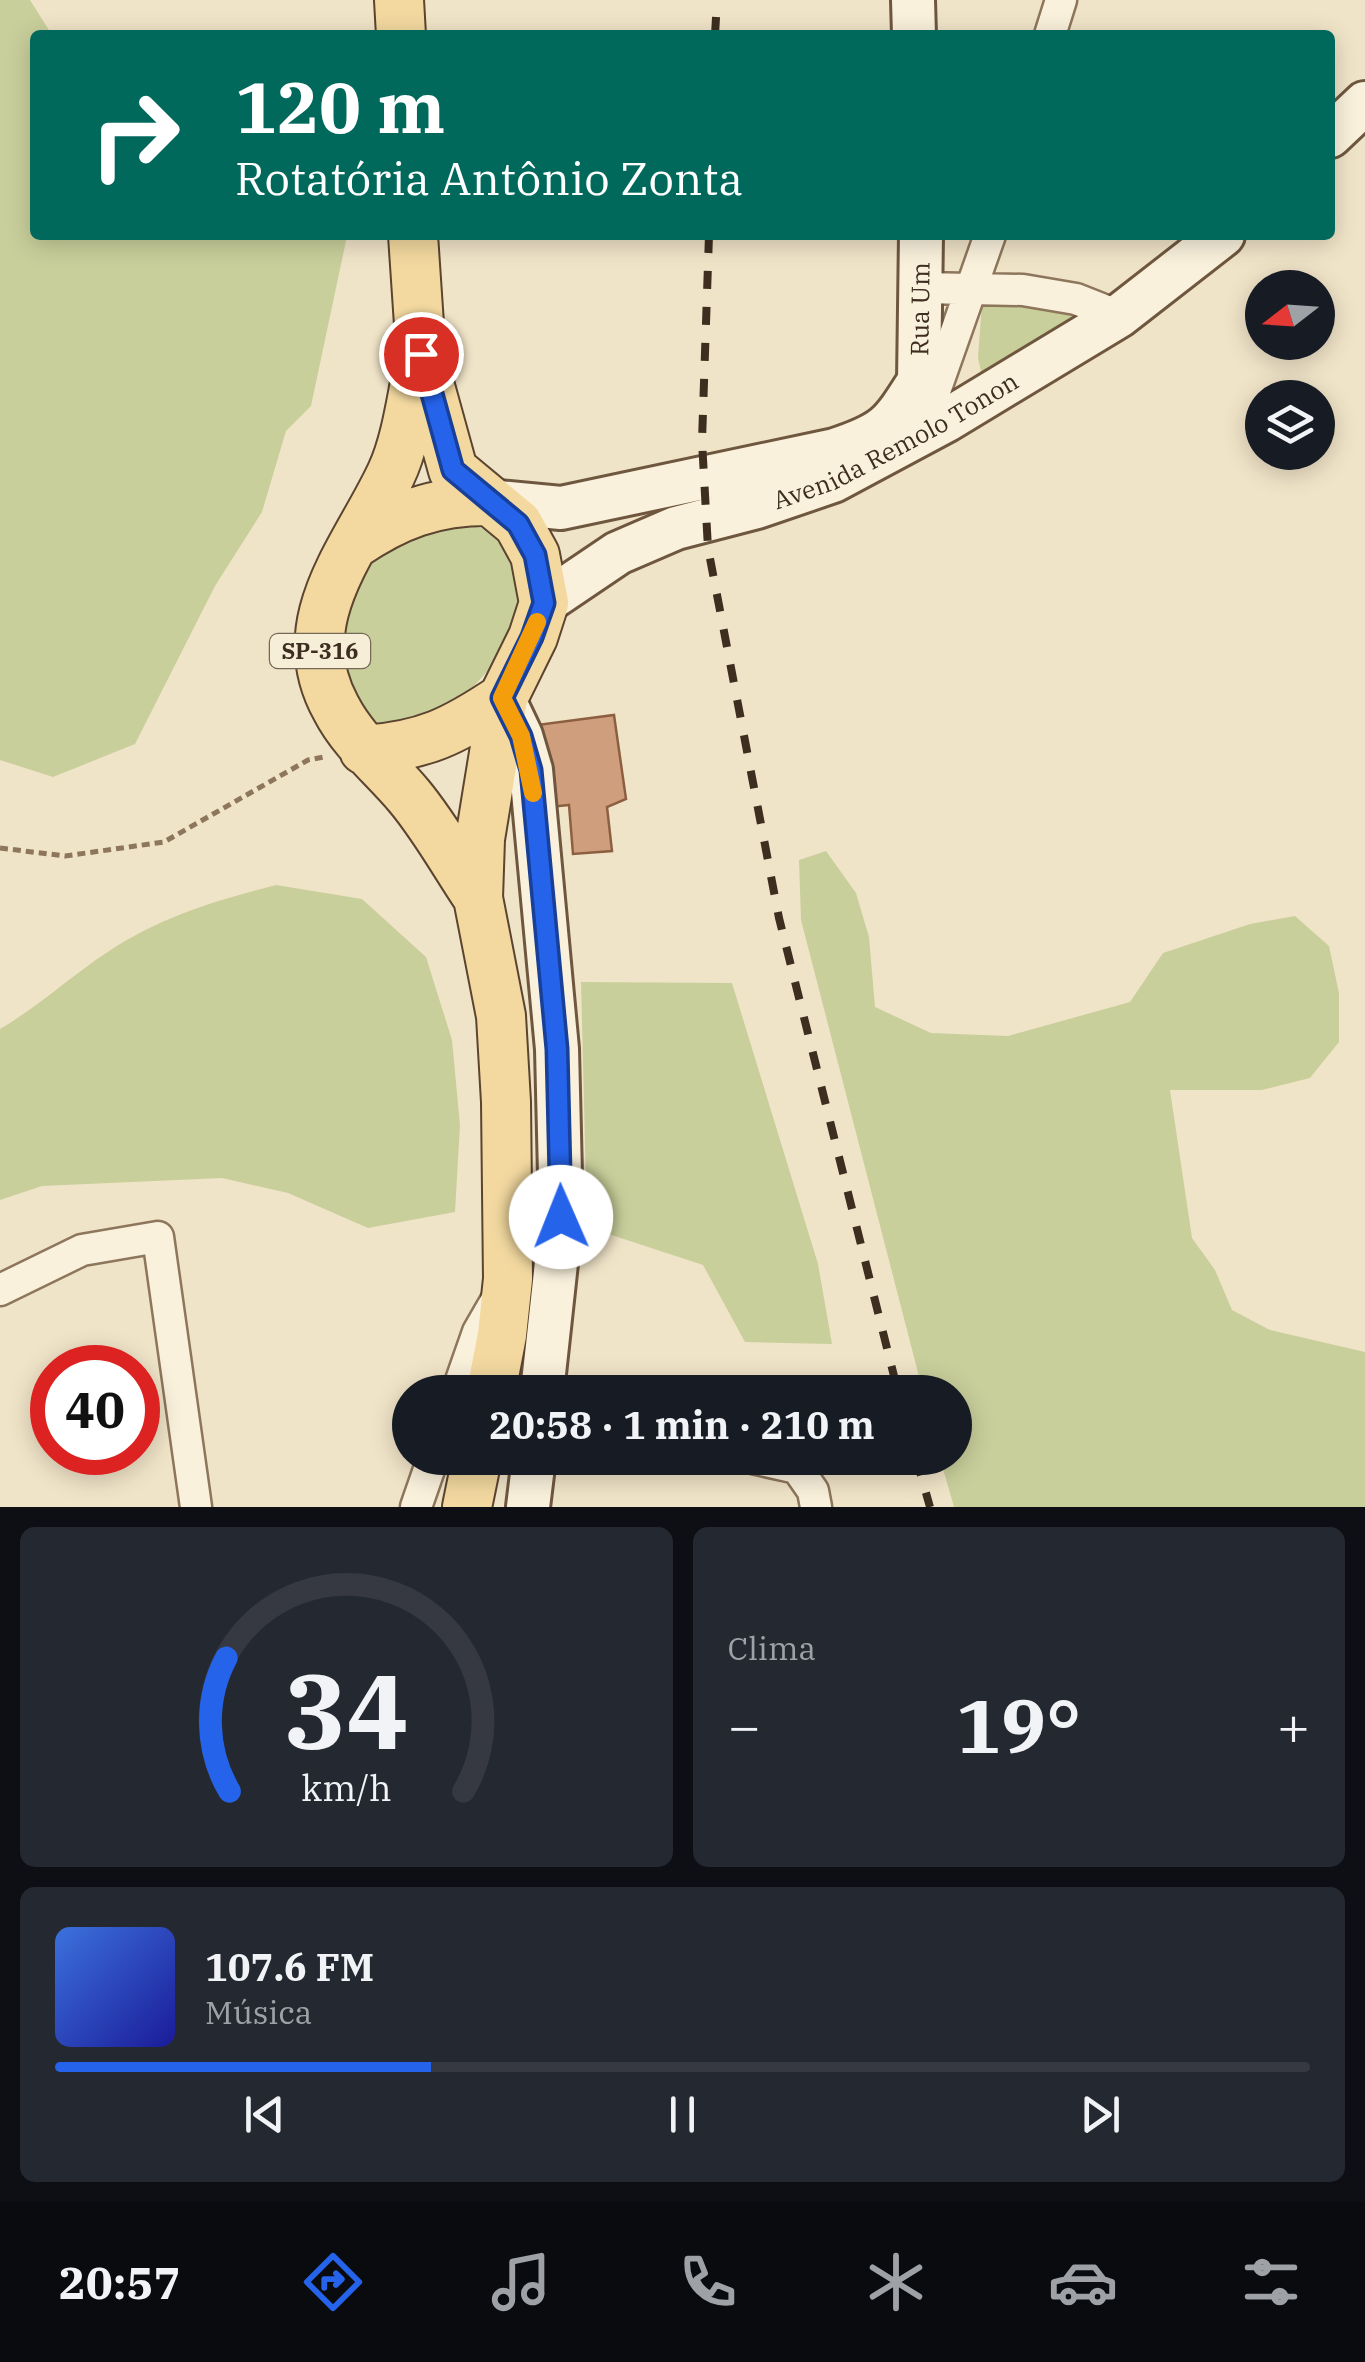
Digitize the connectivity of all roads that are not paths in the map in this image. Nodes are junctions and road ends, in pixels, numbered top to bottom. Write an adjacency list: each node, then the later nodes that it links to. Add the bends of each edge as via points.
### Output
1 (399, 0): 4 (main road)
2 (913, 0): 5 (street)
3 (1061, 0): 6 (street)
4 (401, 30)
5 (914, 30)
6 (1052, 30)
7 (1365, 102): 8 (street)
8 (1335, 131)
9 (414, 240): 16 (main road, SP-316)
10 (921, 240): 13 (street, Rua Um)
11 (988, 240): 14 (street)
12 (1218, 240): 15 (street, Avenida Remolo Tonon)
13 (922, 288): 14 (street); 17 (street, Rua Um)
14 (973, 291): 15 (street, via 1076,299); 17 (street)
15 (1119, 316): 17 (street, Avenida Remolo Tonon)
16 (421, 354): 18 (main road, SP-316, via 453,470); 19 (main road, SP-316, via 393,471)
17 (933, 398): 18 (street, Avenida Remolo Tonon, via 864,441 835,450 561,508); 20 (street, Avenida Remolo Tonon, via 832,481 676,528 618,553)
18 (488, 501): 19 (main road, via 450,501 387,522); 20 (main road, SP-316, via 518,524 535,555)
19 (351, 547): 22 (main road, SP-316, via 320,615 320,660 334,705)
20 (544, 603): 21 (main road, SP-316)
21 (502, 698): 22 (main road, via 445,734 403,748); 23 (main road, SP-316, via 480,839); 28 (street, via 531,770 557,1049 561,1217)
22 (364, 750): 23 (main road, SP-316, via 410,797)
23 (478, 898): 24 (main road, SP-316, via 501,1016)
24 (508, 1279): 26 (street); 27 (main road, SP-316)
25 (0, 1290): 33 (street, via 82,1250 158,1238)
26 (463, 1375)
27 (494, 1375)
28 (544, 1375)
29 (427, 1475): 34 (street)
30 (475, 1475): 35 (main road)
31 (532, 1475): 36 (street)
32 (802, 1475): 37 (street)
33 (196, 1507)
34 (416, 1507)
35 (468, 1507)
36 (528, 1507)
37 (816, 1507)

